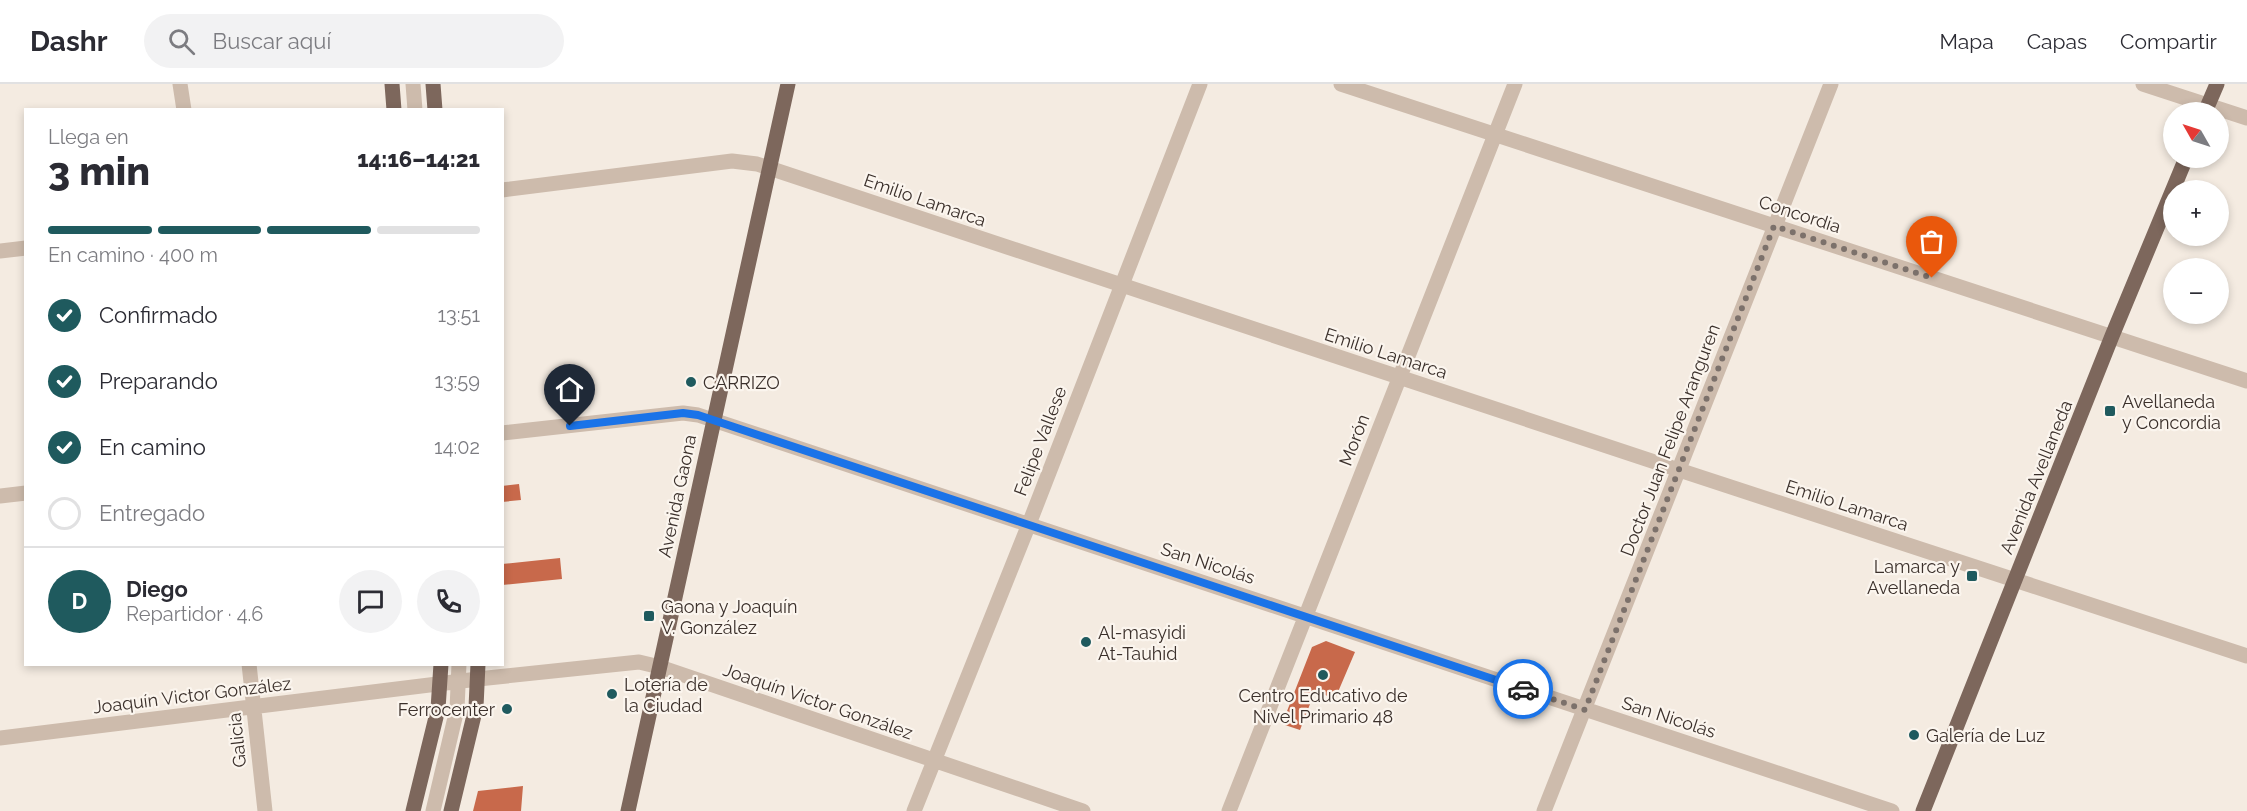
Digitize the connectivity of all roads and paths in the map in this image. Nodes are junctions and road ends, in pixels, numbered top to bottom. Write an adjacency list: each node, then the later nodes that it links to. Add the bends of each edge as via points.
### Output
1 (180, 84): 14 (street)
2 (392, 84): 15 (main road)
3 (413, 84): 16 (street)
4 (433, 84): 17 (main road)
5 (788, 84): 21 (main road, Avenida Gaona)
6 (1200, 84): 27 (street, Felipe Vallese)
7 (1341, 84): 20 (street, Concordia)
8 (1515, 84): 20 (street, Morón)
9 (1831, 84): 24 (street, Doctor Juan Felipe Aranguren)
10 (2143, 84): 12 (street)
11 (2217, 84): 13 (main road)
12 (2188, 102)
13 (2209, 102)
14 (184, 108)
15 (394, 108)
16 (414, 108)
17 (435, 108)
18 (2229, 114): 19 (street)
19 (2247, 118)
20 (1496, 134): 24 (street, Concordia); 29 (street, Morón)
21 (770, 168): 23 (street, Emilio Lamarca, via 732,162); 27 (street, Emilio Lamarca); 31 (main road, Avenida Gaona)
22 (2182, 168): 28 (main road, Avenida Avellaneda)
23 (504, 190)
24 (1774, 226): 28 (street, Concordia); 33 (street, Doctor Juan Felipe Aranguren)
25 (24, 248): 26 (street)
26 (0, 251)
27 (1122, 286): 29 (street, Emilio Lamarca); 36 (street, Felipe Vallese)
28 (2112, 336): 30 (street, Concordia); 37 (main road, Avenida Avellaneda)
29 (1399, 378): 33 (street, Emilio Lamarca); 38 (street, Morón)
30 (2247, 381)
31 (714, 420): 32 (street, San Nicolás, via 683,413); 36 (street, San Nicolás); 43 (main road, Avenida Gaona)
32 (504, 433)
33 (1679, 470): 37 (street, Emilio Lamarca); 48 (street, Doctor Juan Felipe Aranguren)
34 (24, 493): 35 (street)
35 (0, 496)
36 (1029, 524): 38 (street, San Nicolás); 50 (street, Felipe Vallese)
37 (2016, 579): 39 (street, Emilio Lamarca); 61 (main road, Avenida Avellaneda)
38 (1306, 616): 48 (street, San Nicolás); 58 (street, Morón)
39 (2247, 656)
40 (249, 666): 47 (street, Galicia)
41 (441, 666): 46 (main road)
42 (459, 666): 45 (street)
43 (660, 667): 44 (street, Joaquín Victor González, via 625,662); 50 (street, Joaquín Victor González); 55 (main road, Avenida Gaona)
44 (478, 672): 45 (street, Joaquín Victor González); 54 (main road, via 476,706)
45 (459, 682): 46 (street, Joaquín Victor González); 53 (street, via 457,709)
46 (441, 684): 47 (street, Joaquín Victor González); 52 (main road)
47 (253, 708): 49 (street, Joaquín Victor González); 51 (street, Galicia)
48 (1585, 710): 59 (street, Doctor Juan Felipe Aranguren); 60 (street, San Nicolás)
49 (0, 738)
50 (934, 762): 56 (street, Felipe Vallese); 57 (street, Joaquín Victor González)
51 (265, 811)
52 (413, 811)
53 (434, 811)
54 (451, 811)
55 (628, 811)
56 (914, 811)
57 (1083, 811)
58 (1229, 811)
59 (1544, 811)
60 (1892, 811)
61 (1923, 811)

